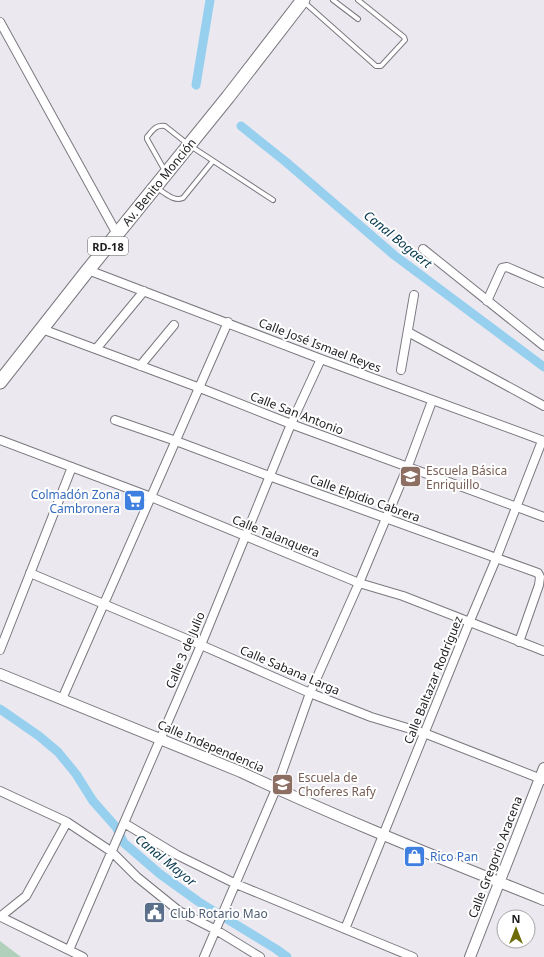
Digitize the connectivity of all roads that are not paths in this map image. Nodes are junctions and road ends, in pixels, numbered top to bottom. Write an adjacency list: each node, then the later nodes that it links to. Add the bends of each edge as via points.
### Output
1 (302, 0): 3 (lane, via 376,66 381,66 405,40); 6 (main road, Av. Benito Monción / RD-18)
2 (333, 0): 4 (lane)
3 (358, 0)
4 (358, 19)
5 (0, 22): 11 (street)
6 (189, 145): 7 (lane); 8 (main road, Av. Benito Monción / RD-18); 8 (lane, via 161,125 146,137)
7 (213, 161): 9 (lane, via 183,198 176,199); 10 (lane)
8 (166, 174): 9 (main road, Av. Benito Monción / RD-18)
9 (155, 186): 11 (main road, Av. Benito Monción / RD-18)
10 (273, 200)
11 (117, 234): 13 (main road, Av. Benito Monción / RD-18)
12 (422, 249): 17 (street)
13 (88, 270): 15 (street, Calle José Ismael Reyes); 20 (main road, Av. Benito Monción / RD-18)
14 (544, 284): 17 (street, via 506,267 502,268)
15 (144, 291): 18 (street, Calle José Ismael Reyes); 23 (street)
16 (414, 295): 21 (street)
17 (487, 301): 22 (street)
18 (228, 322): 24 (street, Calle José Ismael Reyes); 28 (street)
19 (174, 325): 25 (street)
20 (42, 329): 23 (street, Calle San Antonio); 27 (main road, Av. Benito Monción / RD-18)
21 (408, 332): 26 (street); 30 (street)
22 (544, 346)
23 (96, 349): 25 (street, Calle San Antonio)
24 (321, 359): 29 (street, Calle José Ismael Reyes); 32 (street, Calle 3 de Julio)
25 (140, 366): 28 (street, Calle San Antonio)
26 (401, 370)
27 (0, 382)
28 (200, 388): 32 (street, Calle San Antonio); 34 (street)
29 (432, 401): 35 (street, Calle José Ismael Reyes); 36 (street)
30 (544, 406)
31 (115, 420): 34 (street, Calle Elpidio Cabrera)
32 (291, 424): 36 (street, Calle San Antonio); 38 (street, Calle 3 de Julio)
33 (0, 440): 37 (street, Calle Talanquera)
34 (176, 441): 38 (street, Calle Elpidio Cabrera); 39 (street)
35 (543, 441): 40 (street, Calle Baltazar Rodríguez)
36 (408, 466): 40 (street, Calle San Antonio); 42 (street)
37 (72, 467): 39 (street, Calle Talanquera); 45 (street)
38 (269, 476): 42 (street, Calle Elpidio Cabrera); 43 (street, Calle 3 de Julio)
39 (151, 497): 43 (street, Calle Talanquera); 47 (street)
40 (517, 506): 41 (street, Calle San Antonio); 44 (street, Calle Baltazar Rodríguez)
41 (544, 517)
42 (386, 518): 44 (street, Calle Elpidio Cabrera); 46 (street)
43 (245, 536): 46 (street, Calle Talanquera); 50 (street, Calle 3 de Julio)
44 (496, 559): 48 (street, Calle Baltazar Rodríguez); 49 (street, Calle Elpidio Cabrera, via 538,573 540,577)
45 (30, 573): 47 (street, Calle Sabana Larga); 51 (street)
46 (359, 583): 48 (street, Calle Talanquera, via 403,596); 54 (street)
47 (103, 604): 50 (street, Calle Sabana Larga); 55 (street)
48 (468, 622): 49 (street, Calle Talanquera); 56 (street, Calle Baltazar Rodríguez)
49 (519, 642): 52 (street, Calle Talanquera)
50 (201, 645): 54 (street, Calle Sabana Larga); 57 (street, Calle 3 de Julio)
51 (0, 650)
52 (544, 651)
53 (0, 674): 55 (street, Calle Independencia)
54 (310, 693): 56 (street, Calle Sabana Larga, via 371,717); 60 (street)
55 (62, 699): 57 (street, Calle Independencia)
56 (424, 733): 59 (street, Calle Sabana Larga); 64 (street, Calle Baltazar Rodríguez)
57 (160, 739): 60 (street, Calle Independencia); 63 (street, Calle 3 de Julio)
58 (544, 768): 59 (street, Calle Gregorio Aracena)
59 (542, 779): 66 (street, Calle Gregorio Aracena)
60 (276, 789): 64 (street, Calle Independencia); 67 (street)
61 (0, 790): 62 (street)
62 (67, 822): 65 (street); 69 (street, via 26,896)
63 (123, 825): 65 (street, Calle 3 de Julio); 67 (street)
64 (383, 835): 66 (street, Calle Independencia); 70 (street, Calle Baltazar Rodríguez)
65 (112, 852): 71 (street, via 137,877 179,911); 72 (street, Calle 3 de Julio)
66 (499, 882): 68 (street, Calle Independencia); 77 (street, Calle Gregorio Aracena)
67 (236, 884): 70 (street); 71 (street)
68 (544, 900)
69 (0, 917): 72 (street)
70 (345, 929): 76 (street)
71 (216, 930): 74 (street); 75 (street)
72 (69, 950): 73 (street)
73 (83, 957)
74 (204, 957)
75 (260, 957)
76 (413, 957)
77 (470, 957)

